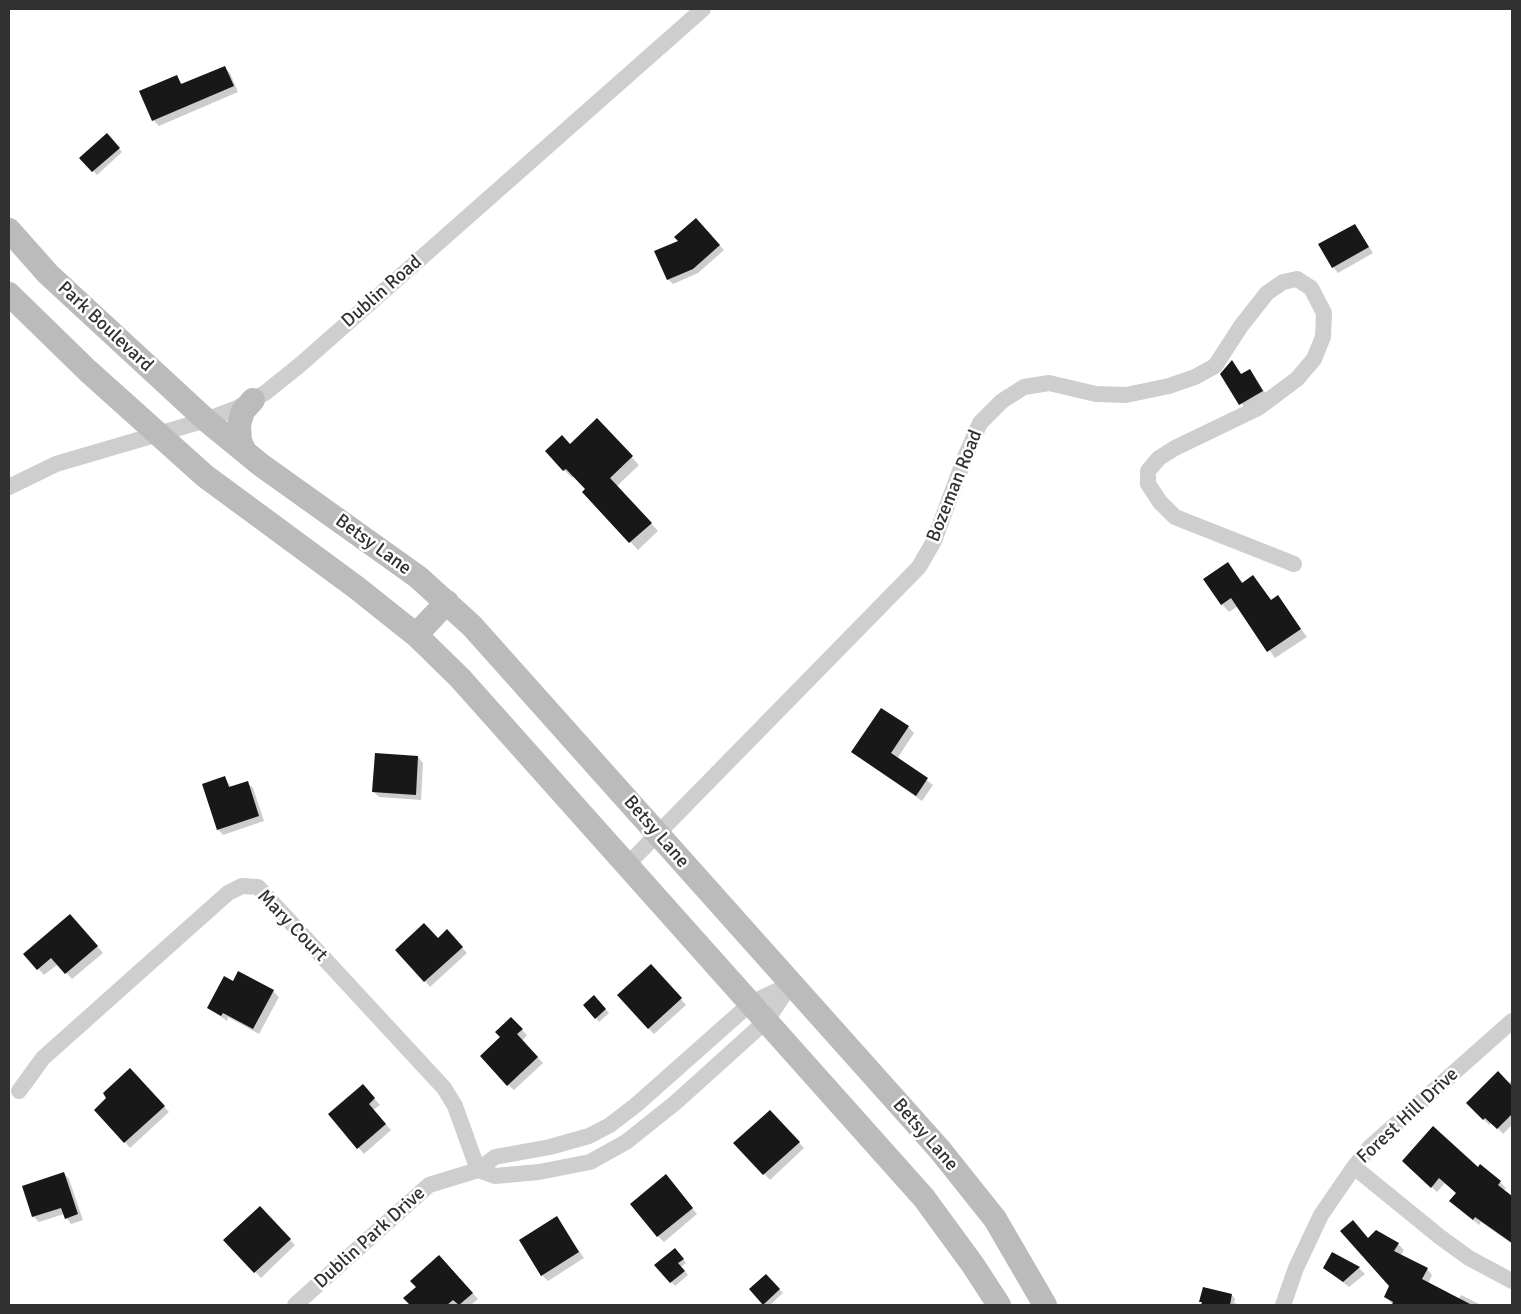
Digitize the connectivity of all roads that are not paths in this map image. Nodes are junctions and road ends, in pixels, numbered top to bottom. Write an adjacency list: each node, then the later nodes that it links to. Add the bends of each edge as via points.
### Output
1 (702, 9): 4 (street, Dublin Road, via 301,364)
2 (9, 230): 5 (main road, Park Boulevard, via 48,274)
3 (9, 294): 6 (main road)
4 (253, 400): 5 (street, Dublin Road); 7 (main road, via 243,411 238,424)
5 (206, 420): 6 (street, Dublin Road); 7 (main road, Betsy Lane)
6 (159, 435): 8 (street, Dublin Road, via 56,464); 11 (main road, via 205,476)
7 (245, 452): 10 (main road, Betsy Lane, via 382,550)
8 (9, 487)
9 (1294, 564): 12 (street, Bozeman Road, via 1175,517 1148,484 1148,471 1174,448 1258,408 1296,379 1314,359 1323,337 1324,313 1311,288 1297,279 1283,282 1267,293 1215,366 1195,377 1126,395 1096,394 1049,383 1024,387 1002,401 980,422 934,541 919,567)
10 (447, 602): 11 (main road); 12 (main road, Betsy Lane, via 544,705)
11 (416, 635): 13 (main road, via 505,726)
12 (657, 834): 13 (street, Bozeman Road); 14 (main road, Betsy Lane)
13 (628, 864): 15 (main road)
14 (791, 984): 15 (street, Dublin Park Drive); 15 (street, Dublin Park Drive); 27 (main road, Betsy Lane, via 940,1150 995,1219)
15 (759, 1012): 17 (street, Dublin Park Drive); 18 (street, Dublin Park Drive); 26 (main road, via 924,1198)
16 (1511, 1025): 22 (street, Forest Hill Drive, via 1370,1147)
17 (687, 1060): 18 (street); 20 (street, Dublin Park Drive, via 636,1105)
18 (704, 1077): 21 (street, Dublin Park Drive, via 626,1142)
19 (19, 1091): 23 (street, Mary Court, via 43,1058 228,893 242,886 258,887 444,1088 455,1106)
20 (597, 1132): 21 (street); 23 (street, Dublin Park Drive, via 550,1147 495,1157)
21 (606, 1153): 23 (street, Dublin Park Drive, via 590,1162 540,1172 495,1176)
22 (1354, 1167): 24 (street, via 1440,1237); 28 (street, Forest Hill Drive, via 1321,1214)
23 (478, 1170): 25 (street, Dublin Park Drive, via 428,1185)
24 (1512, 1282)
25 (295, 1305)
26 (999, 1305)
27 (1045, 1305)
28 (1283, 1305)

